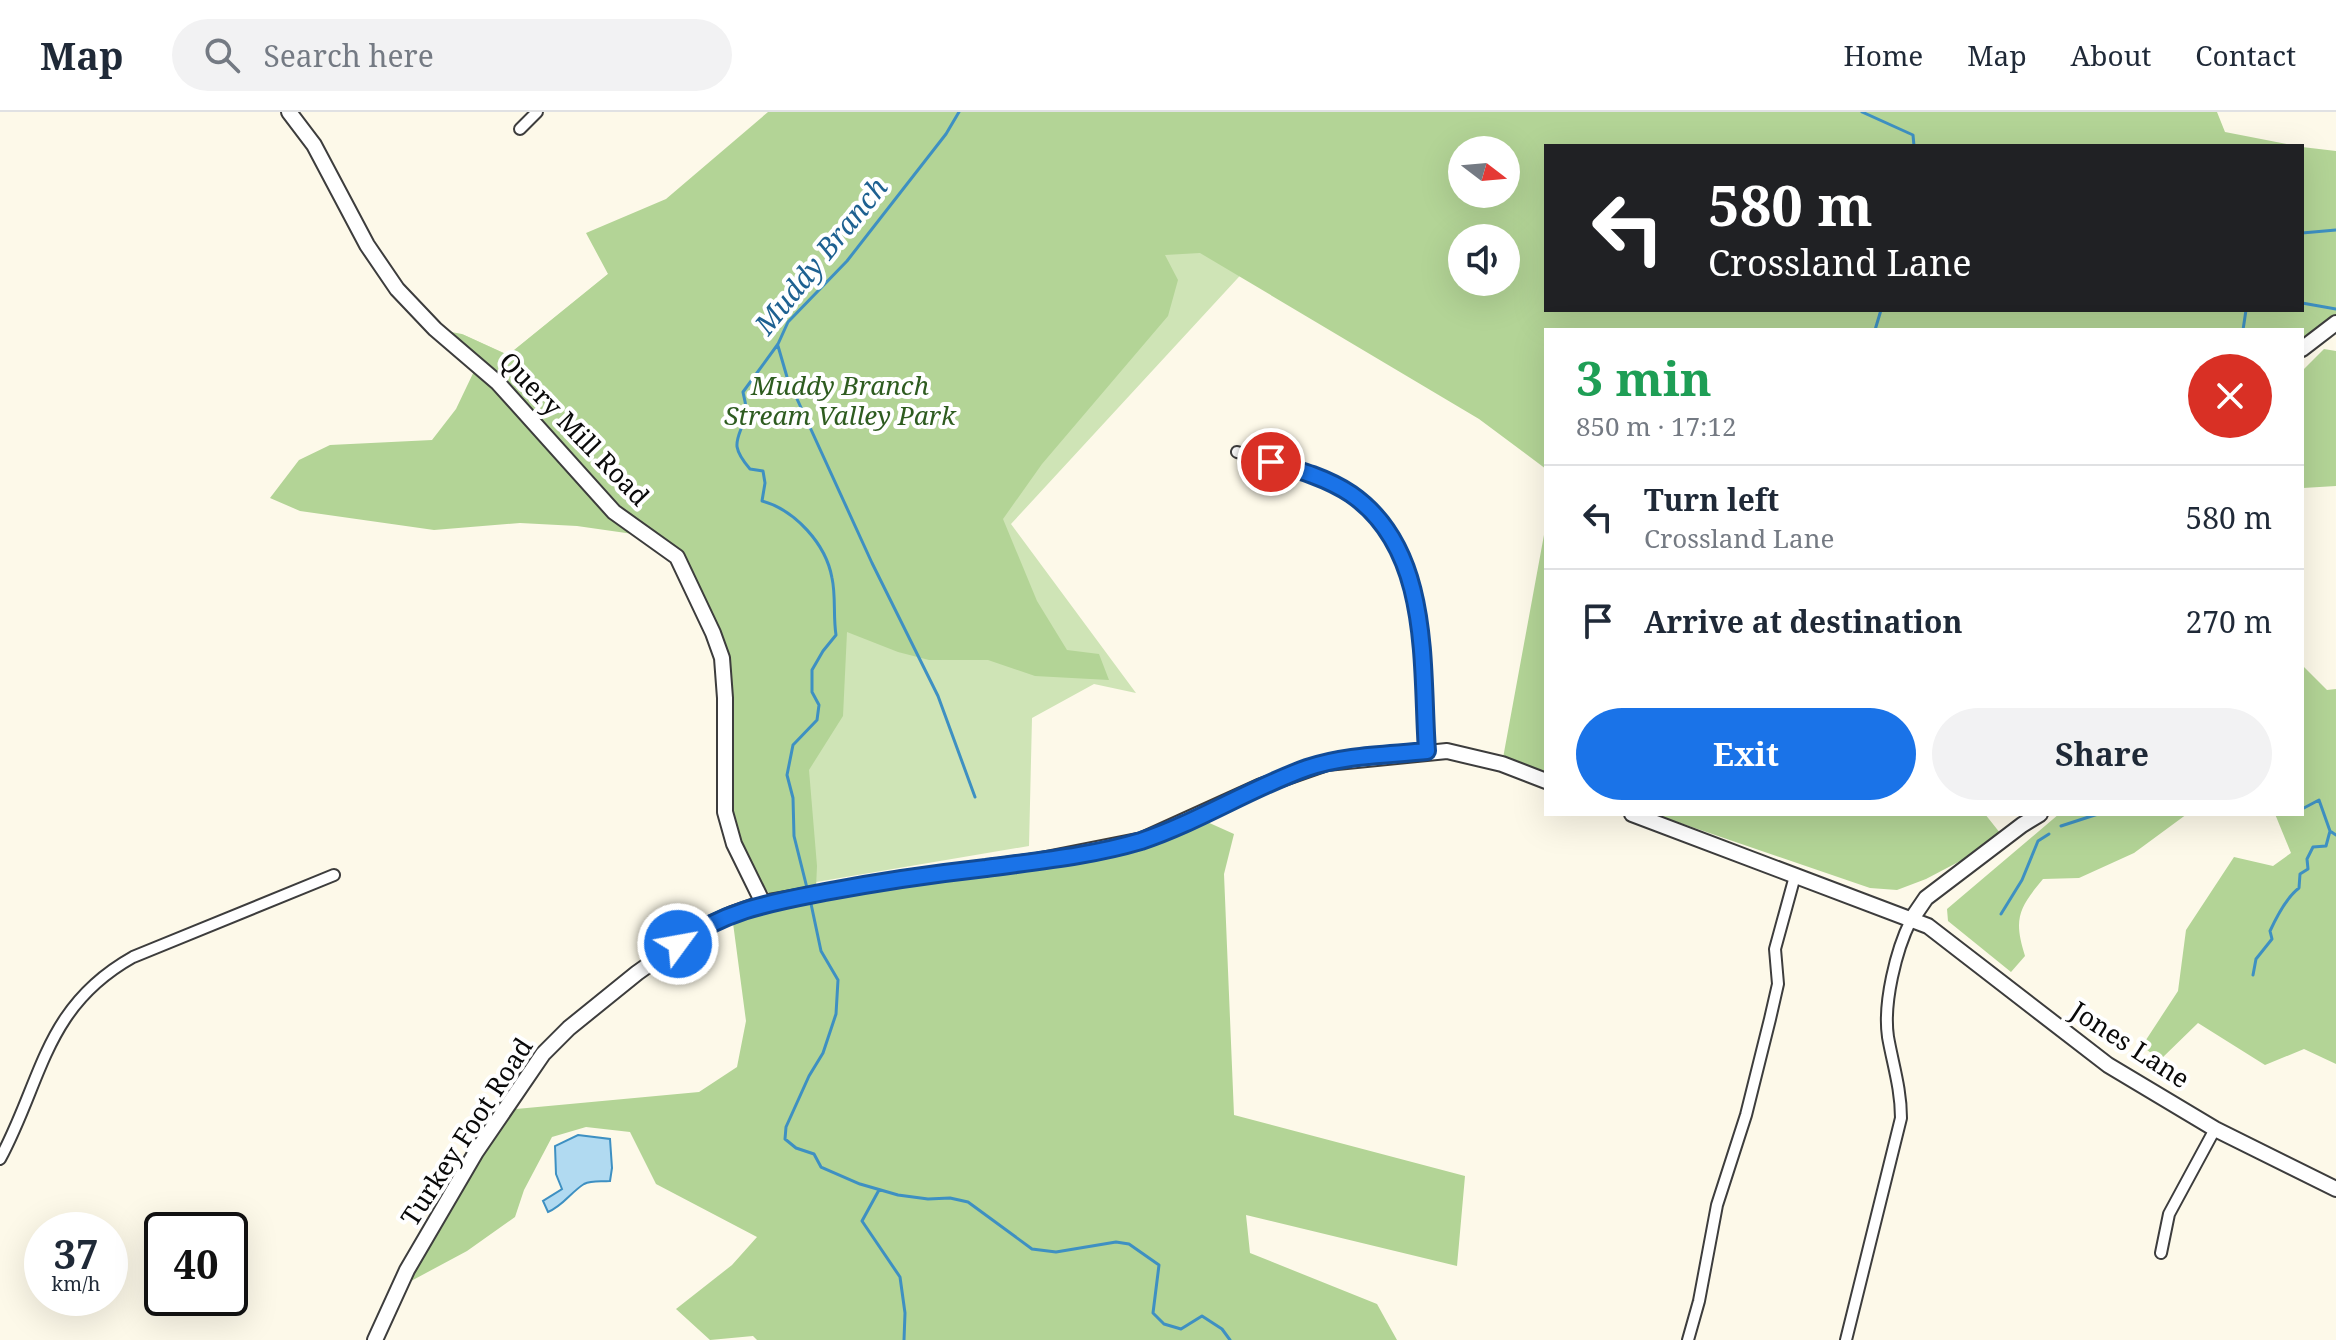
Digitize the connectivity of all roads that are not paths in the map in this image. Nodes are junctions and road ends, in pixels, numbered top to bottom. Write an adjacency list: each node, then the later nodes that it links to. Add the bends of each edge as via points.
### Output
1 (289, 112): 13 (street, Query Mill Road, via 314,145 367,245 397,289 498,383 622,519 677,557 722,658 725,812 734,844)
2 (537, 112): 3 (street)
3 (520, 129)
4 (2336, 323): 5 (street)
5 (2304, 347)
6 (1237, 452): 7 (street, via 1330,482 1365,506 1395,543 1417,616)
7 (1427, 751): 8 (street, Turkey Foot Road, via 1466,753); 13 (street, Turkey Foot Road, via 1309,768 1142,840 1107,849)
8 (1544, 780)
9 (1637, 816): 12 (street)
10 (2037, 816): 14 (street, via 1926,898)
11 (334, 875): 16 (street, via 114,967 84,994 55,1033)
12 (1795, 876): 14 (street); 20 (street, via 1775,949 1778,984 1770,1019 1717,1205)
13 (763, 903): 19 (street, Turkey Foot Road, via 699,929 629,979 543,1054 469,1164 407,1270)
14 (1911, 920): 15 (street, Jones Lane, via 1928,926 2108,1065); 21 (street, via 1887,1008 1901,1118)
15 (2215, 1129): 17 (street, Jones Lane); 18 (street, via 2169,1214)
16 (0, 1159)
17 (2336, 1189)
18 (2161, 1253)
19 (375, 1340)
20 (1688, 1340)
21 (1846, 1340)

